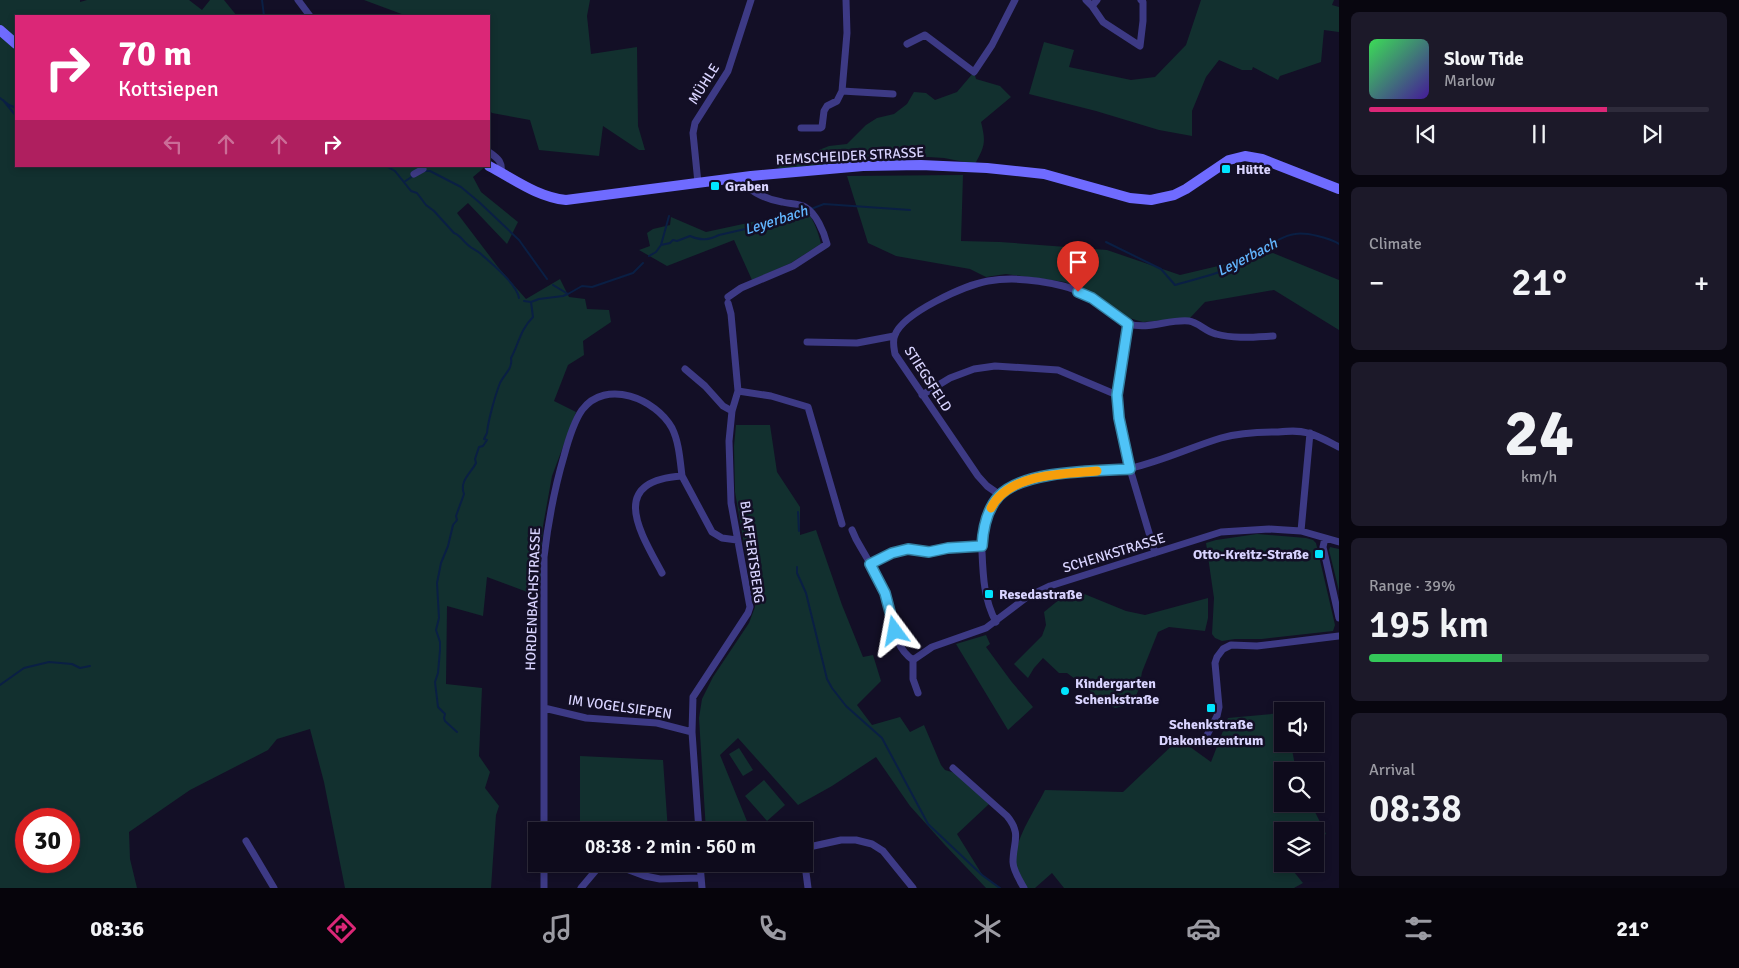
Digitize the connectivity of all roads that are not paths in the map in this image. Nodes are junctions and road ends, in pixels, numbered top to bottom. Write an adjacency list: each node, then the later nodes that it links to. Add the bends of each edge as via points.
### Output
1 (298, 0): 9 (street)
2 (751, 0): 22 (street, MÜHLE, via 728,71 694,123)
3 (846, 0): 13 (street)
4 (1016, 0): 12 (street, via 974,72 925,35)
5 (1086, 0): 8 (street)
6 (1097, 0): 8 (street)
7 (1143, 1): 8 (street, via 1140,46 1103,22)
8 (1092, 6)
9 (309, 15)
10 (0, 30): 11 (main road)
11 (15, 43)
12 (907, 44)
13 (842, 91): 14 (street); 15 (street, via 837,101 824,111 822,127)
14 (894, 94)
15 (802, 128)
16 (490, 153): 19 (street, via 500,161)
17 (490, 166): 19 (main road, REMSCHEIDER STRASSE)
18 (422, 169): 20 (street)
19 (501, 172): 22 (main road, REMSCHEIDER STRASSE, via 539,194 566,200)
20 (414, 174)
21 (744, 177): 22 (main road, REMSCHEIDER STRASSE); 23 (main road, REMSCHEIDER STRASSE, via 863,166 980,167 1044,174 1130,198 1151,200 1186,189 1229,160 1250,156); 29 (street, BLAFFERTSBERG, via 746,186 768,198 808,209 826,241 825,246 793,266 741,288 728,300)
22 (698, 183)
23 (1339, 189)
24 (1128, 324): 25 (street, STIEGSFELD, via 1092,298 1064,286 1013,279 987,281 965,288 923,308 904,321); 26 (street, via 1142,326 1192,321 1215,334 1231,337); 31 (street)
25 (894, 336): 27 (street, via 857,343); 30 (street, STIEGSFELD, via 895,354)
26 (1273, 336)
27 (807, 342)
28 (685, 369): 32 (street)
29 (738, 391): 32 (street, BLAFFERTSBERG); 38 (street, via 808,407)
30 (922, 395): 31 (street, via 950,378 974,369 995,366 1058,370); 37 (street, STIEGSFELD, via 978,476)
31 (1117, 395): 35 (street)
32 (732, 411): 42 (street, BLAFFERTSBERG, via 729,441 731,503)
33 (1310, 433): 34 (street); 35 (street, via 1263,432 1228,436); 40 (street)
34 (1339, 447)
35 (1130, 469): 37 (street, via 1048,475 1012,487); 45 (street)
36 (682, 476): 42 (street, HORDENBACHSTRASSE, via 712,532 722,538); 47 (street, via 656,480 641,490 636,499 640,533); 53 (street, HORDENBACHSTRASSE, via 673,430 655,407 631,396 617,394 602,396 581,412 567,446 548,519 544,557)
37 (1000, 495): 44 (street, via 983,531)
38 (842, 524)
39 (852, 530): 46 (street)
40 (1302, 531): 41 (street, SCHENKSTRASSE); 45 (street, SCHENKSTRASSE, via 1221,532)
41 (1325, 538): 43 (street, SCHENKSTRASSE); 48 (street, via 1323,547)
42 (737, 540): 54 (street, BLAFFERTSBERG, via 750,607 694,697)
43 (1339, 542)
44 (982, 546): 46 (street, via 929,552 908,549); 49 (street, via 983,579 990,611)
45 (1156, 553): 49 (street, SCHENKSTRASSE, via 1050,586 1027,598)
46 (870, 564): 51 (street, via 885,593 896,640 901,650)
47 (662, 573)
48 (1339, 618)
49 (996, 622): 51 (street, SCHENKSTRASSE, via 932,647)
50 (1339, 636): 55 (street, via 1257,646 1233,645 1223,649 1215,663 1219,707)
51 (913, 660): 52 (street, via 913,679)
52 (918, 693)
53 (544, 708): 54 (street, IM VOGELSIEPEN, via 586,718 657,723); 57 (street, HORDENBACHSTRASSE)
54 (692, 732): 58 (street, BLAFFERTSBERG)
55 (1206, 737)
56 (954, 768): 71 (street, via 1014,823 1017,837 1013,864)
57 (544, 822)
58 (698, 822)
59 (246, 841): 65 (street)
60 (544, 872): 66 (street)
61 (594, 872): 67 (street)
62 (634, 872): 64 (street, via 660,879)
63 (701, 872): 64 (street)
64 (701, 878): 68 (street)
65 (274, 888)
66 (544, 888)
67 (581, 888)
68 (702, 888)
69 (808, 888): 70 (street, via 804,857 809,847 849,840 868,842 877,847)
70 (913, 888)
71 (1024, 888)

